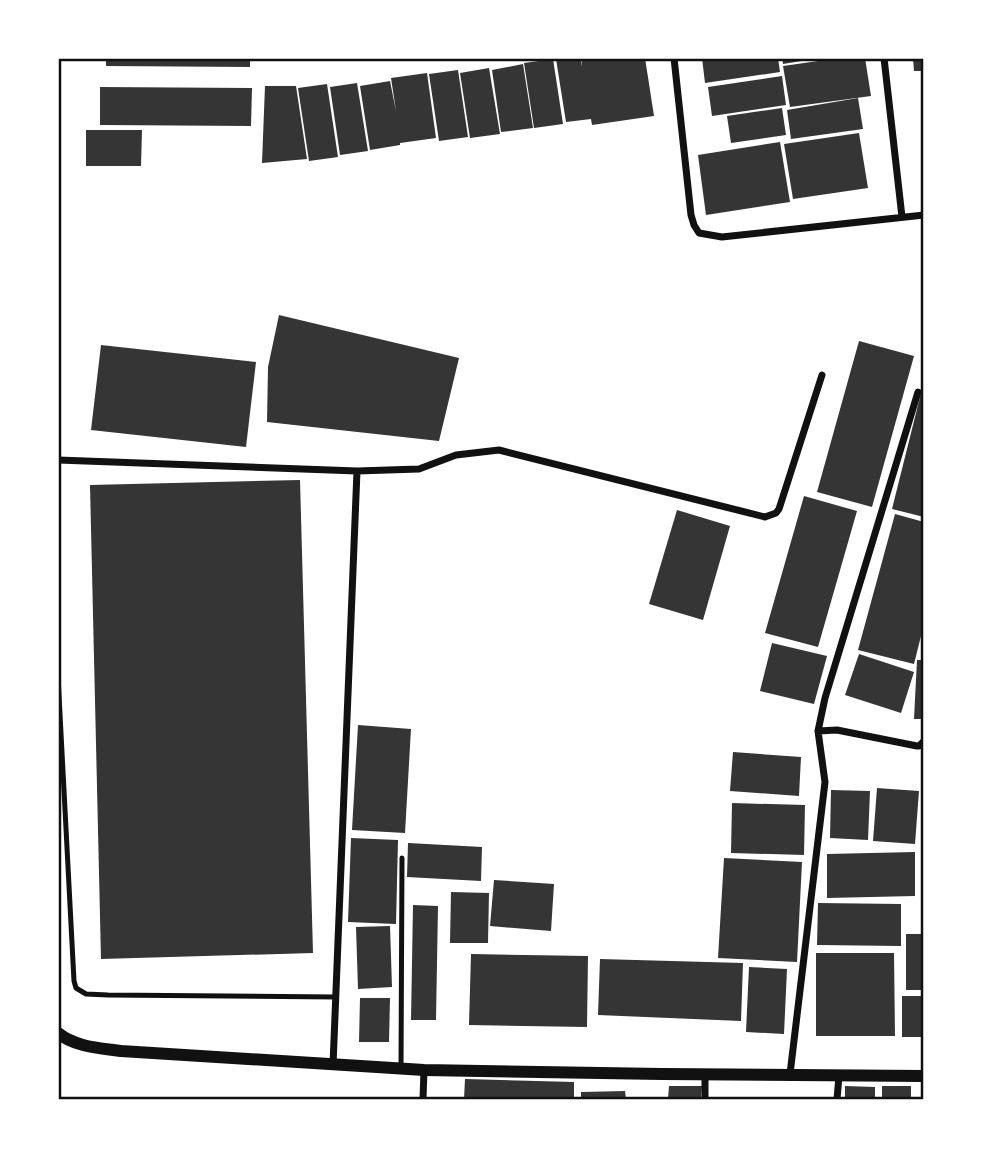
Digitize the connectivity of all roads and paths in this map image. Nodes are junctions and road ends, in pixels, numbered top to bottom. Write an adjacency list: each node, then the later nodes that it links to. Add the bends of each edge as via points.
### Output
1 (674, 58): 4 (street, via 691,215 699,233 722,237)
2 (884, 58): 4 (street)
3 (924, 215): 4 (street)
4 (902, 218)
5 (822, 375): 8 (street, via 779,509 765,517 499,450 456,455 419,469)
6 (918, 392): 10 (street)
7 (58, 460): 8 (street)
8 (357, 471): 13 (street)
9 (58, 676): 13 (lane, via 76,988 86,994 108,995)
10 (818, 731): 11 (street, via 837,730 917,746); 19 (street, via 825,782)
11 (924, 741)
12 (402, 858): 16 (lane)
13 (335, 997): 15 (street)
14 (61, 1036): 15 (street, via 121,1051)
15 (333, 1065): 16 (street)
16 (401, 1069): 17 (street)
17 (424, 1070): 18 (street); 22 (street)
18 (705, 1073): 19 (street); 23 (street)
19 (790, 1074): 20 (street)
20 (839, 1076): 21 (street); 24 (street)
21 (924, 1076)
22 (423, 1099)
23 (705, 1099)
24 (837, 1099)

